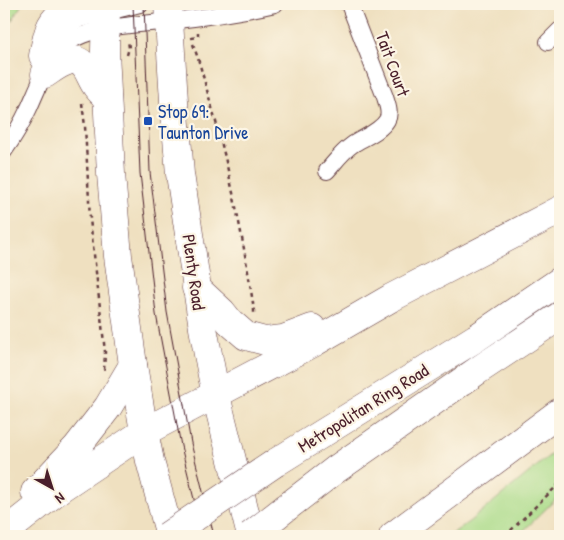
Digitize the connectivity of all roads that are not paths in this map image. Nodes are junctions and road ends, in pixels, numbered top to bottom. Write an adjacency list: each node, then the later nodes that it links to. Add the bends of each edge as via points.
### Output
1 (72, 4): 9 (highway, via 51,25)
2 (140, 4): 6 (street)
3 (275, 4): 5 (street)
4 (350, 4): 13 (street, Tait Court, via 386,97 389,113 383,124 352,145)
5 (177, 14): 6 (street, via 134,25); 16 (highway, Plenty Road, via 174,101 180,174)
6 (105, 15): 9 (street, via 87,33 70,41); 10 (highway)
7 (560, 30): 8 (street)
8 (548, 42)
9 (44, 65): 10 (highway, via 76,60 86,68); 11 (street, via 32,79); 12 (street, via 16,134)
10 (107, 98): 19 (highway, via 116,238)
11 (4, 136)
12 (4, 151)
13 (327, 171)
14 (560, 210): 17 (highway)
15 (560, 281): 25 (highway, Metropolitan Ring Road, bridge, via 476,338 275,463)
16 (196, 288): 17 (highway, via 246,336 264,341 283,339 355,308); 20 (highway, Plenty Road, via 203,328)
17 (391, 298): 20 (highway)
18 (560, 316): 26 (highway, Metropolitan Ring Road, bridge, via 335,470)
19 (133, 365): 22 (highway); 23 (highway, via 112,401 77,447)
20 (225, 390): 22 (highway); 26 (highway, Plenty Road)
21 (560, 412): 27 (highway); 28 (highway, via 497,477)
22 (135, 439): 24 (highway, via 62,488); 25 (highway, via 150,461)
23 (4, 523)
24 (4, 533)
25 (169, 536)
26 (250, 536)
27 (394, 536)
28 (419, 536)

